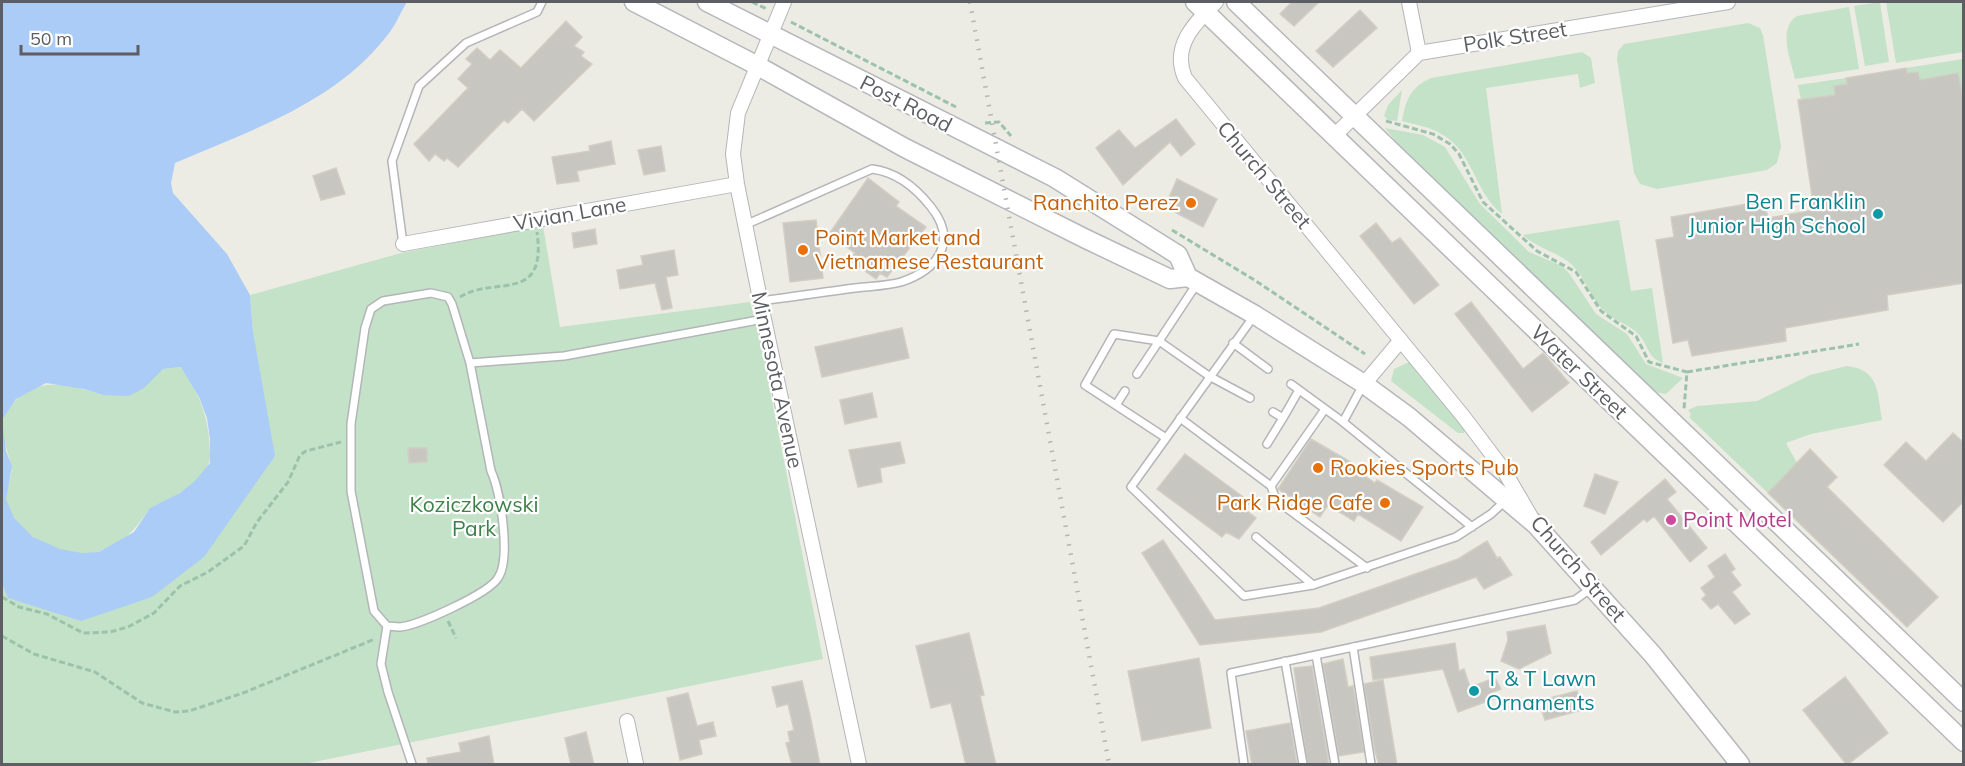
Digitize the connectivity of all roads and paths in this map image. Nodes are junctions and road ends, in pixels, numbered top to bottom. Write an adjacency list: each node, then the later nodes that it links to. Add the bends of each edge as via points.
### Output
1 (542, 2): 23 (lane, via 537,12 466,43 419,86 392,161)
2 (634, 2): 13 (main road, Post Road)
3 (708, 2): 11 (main road, Post Road)
4 (752, 2): 10 (path)
5 (784, 2): 10 (street, Minnesota Avenue)
6 (1236, 2): 15 (main road, Water Street)
7 (1409, 2): 12 (street)
8 (1721, 2): 12 (street, Polk Street)
9 (1205, 5): 18 (main road, Water Street); 29 (street, Church Street, via 1182,46 1180,58 1185,78)
10 (778, 16): 11 (street, Minnesota Avenue); 14 (path)
11 (771, 34): 13 (street, Minnesota Avenue); 24 (main road, Post Road, via 997,148 1104,207 1178,255)
12 (1419, 53): 15 (street)
13 (758, 66): 20 (street, Minnesota Avenue, via 738,113 733,154); 24 (main road, Post Road, via 905,148 1170,279)
14 (959, 109)
15 (1354, 115): 18 (street); 70 (main road, Water Street)
16 (980, 120): 19 (path, via 999,122)
17 (1386, 122): 35 (path, via 1433,134 1450,144 1484,202 1537,251 1576,272 1601,311 1636,336 1649,362)
18 (1334, 136): 72 (main road, Water Street)
19 (1014, 138)
20 (736, 184): 21 (street, Vivian Lane); 22 (street, Minnesota Avenue)
21 (536, 221): 23 (street, Vivian Lane); 26 (path, via 540,253 531,273 507,287 463,295)
22 (745, 225): 25 (street, Minnesota Avenue); 25 (lane, via 872,169 888,171 919,192 934,211 945,236 938,260 899,282)
23 (403, 244)
24 (1193, 280): 27 (main road); 30 (lane)
25 (760, 301): 28 (street, Minnesota Avenue)
26 (452, 304): 33 (lane); 50 (lane, via 448,297 431,293 383,301 371,309 365,328)
27 (1256, 315): 31 (lane); 39 (main road)
28 (764, 319): 33 (lane, via 564,356); 75 (street, Minnesota Avenue)
29 (1401, 340): 39 (street); 55 (street, Church Street, via 1503,470)
30 (1159, 341): 36 (lane); 37 (lane); 43 (lane, via 1114,334 1085,385)
31 (1233, 343): 34 (lane); 37 (lane)
32 (1859, 344): 35 (path)
33 (470, 363): 62 (lane, via 491,471 498,486 504,565 496,581)
34 (1268, 369)
35 (1687, 372): 45 (path)
36 (1137, 374)
37 (1209, 376): 42 (lane); 47 (lane)
38 (1291, 384): 40 (lane)
39 (1364, 384): 49 (lane); 54 (main road)
40 (1299, 390): 44 (lane); 48 (lane)
41 (1125, 391): 43 (lane)
42 (1250, 398)
43 (1116, 405): 51 (lane)
44 (1325, 409): 49 (lane); 53 (lane)
45 (1684, 411)
46 (1273, 412): 48 (lane)
47 (1180, 418): 51 (lane); 53 (lane)
48 (1283, 418): 52 (lane)
49 (1343, 422): 56 (lane)
50 (351, 438): 61 (path, via 300,455 288,482 256,522 244,546 180,586 154,613 128,627 83,633); 63 (lane, via 351,491 374,611)
51 (1166, 438): 59 (lane, via 1131,487 1138,494 1244,596)
52 (1267, 444)
53 (1271, 486): 58 (lane, via 1276,500)
54 (1507, 499): 55 (main road); 56 (lane)
55 (1536, 525): 60 (main road, Church Street)
56 (1472, 526): 58 (lane, via 1456,537)
57 (1256, 537): 59 (lane)
58 (1367, 568): 59 (lane)
59 (1313, 585)
60 (1592, 587): 67 (lane, via 1575,600); 80 (main road, Church Street, via 1653,655)
61 (2, 597)
62 (443, 610): 63 (lane, via 401,627); 66 (path)
63 (387, 626): 64 (lane)
64 (385, 635): 65 (path, via 243,693 175,712 142,703 95,672 34,654); 73 (lane, via 381,664)
65 (3, 637)
66 (456, 638)
67 (1353, 647): 68 (lane); 79 (lane)
68 (1316, 655): 69 (lane); 78 (lane)
69 (1285, 661): 76 (lane, via 1231,673); 77 (lane)
70 (1964, 702)
71 (627, 721): 74 (street)
72 (1964, 742)
73 (412, 765)
74 (636, 765)
75 (859, 765)
76 (1244, 765)
77 (1303, 765)
78 (1335, 765)
79 (1371, 765)
80 (1740, 765)

